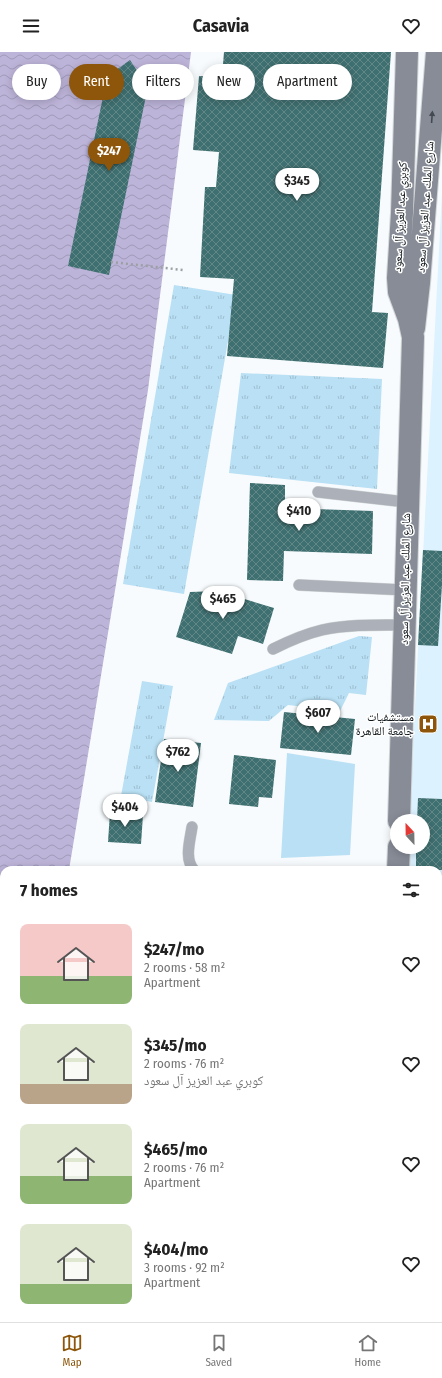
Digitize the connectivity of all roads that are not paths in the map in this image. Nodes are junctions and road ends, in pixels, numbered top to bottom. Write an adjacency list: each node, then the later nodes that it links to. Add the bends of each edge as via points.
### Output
1 (398, 52): 4 (main road, كوبري عبد العزيز آل سعود, via 387,237 388,251)
2 (407, 52): 4 (main road, كوبري عبد العزيز آل سعود)
3 (437, 52): 5 (main road, شارع الملك عبد العزيز آل سعود, one-way to 3)
4 (398, 278): 5 (main road, شارع الملك عبد العزيز آل سعود, via 399,292)
5 (413, 337): 7 (main road, شارع الملك عبد العزيز آل سعود)
6 (318, 492): 7 (lane)
7 (406, 502): 9 (main road, شارع الملك عبد العزيز آل سعود)
8 (299, 585): 9 (lane)
9 (405, 590): 10 (main road, شارع الملك عبد العزيز آل سعود)
10 (405, 625): 11 (lane, via 348,626 322,630); 12 (main road, شارع الملك عبد العزيز آل سعود)
11 (273, 648)
12 (399, 814)
13 (192, 828): 15 (lane, via 188,857)
14 (399, 854): 16 (main road)
15 (190, 866)
16 (398, 866)

